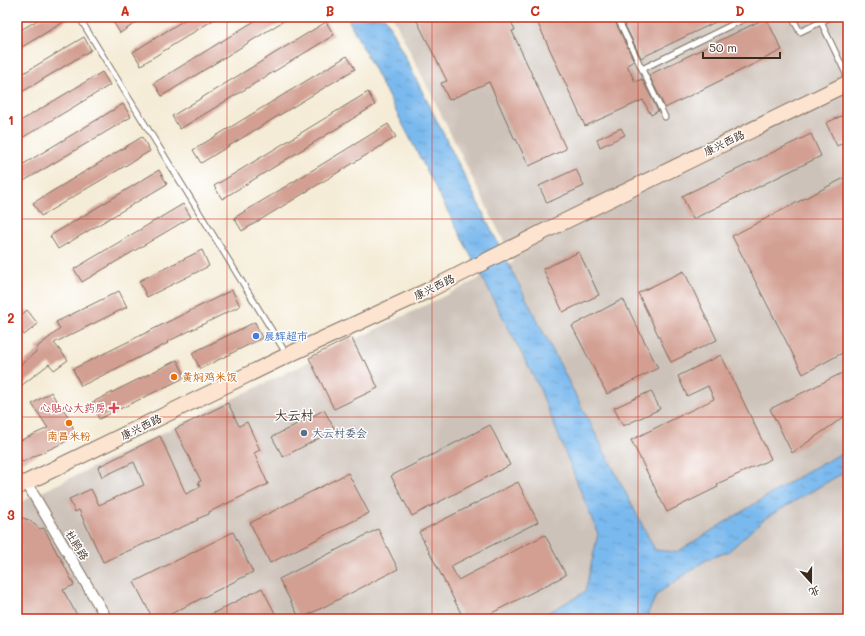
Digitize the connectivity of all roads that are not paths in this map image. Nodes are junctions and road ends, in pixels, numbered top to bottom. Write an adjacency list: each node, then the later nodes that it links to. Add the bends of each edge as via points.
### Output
1 (79, 17): 11 (lane)
2 (616, 17): 7 (lane)
3 (748, 17): 7 (lane)
4 (792, 17): 6 (lane, via 800,32)
5 (832, 17): 6 (lane)
6 (821, 22): 8 (lane)
7 (642, 69): 10 (lane)
8 (848, 78)
9 (848, 83): 11 (street, 康兴西路, via 429,290)
10 (665, 117)
11 (288, 355): 12 (street, 康兴西路)
12 (22, 485): 13 (street, 杜鹃路)
13 (107, 619)

